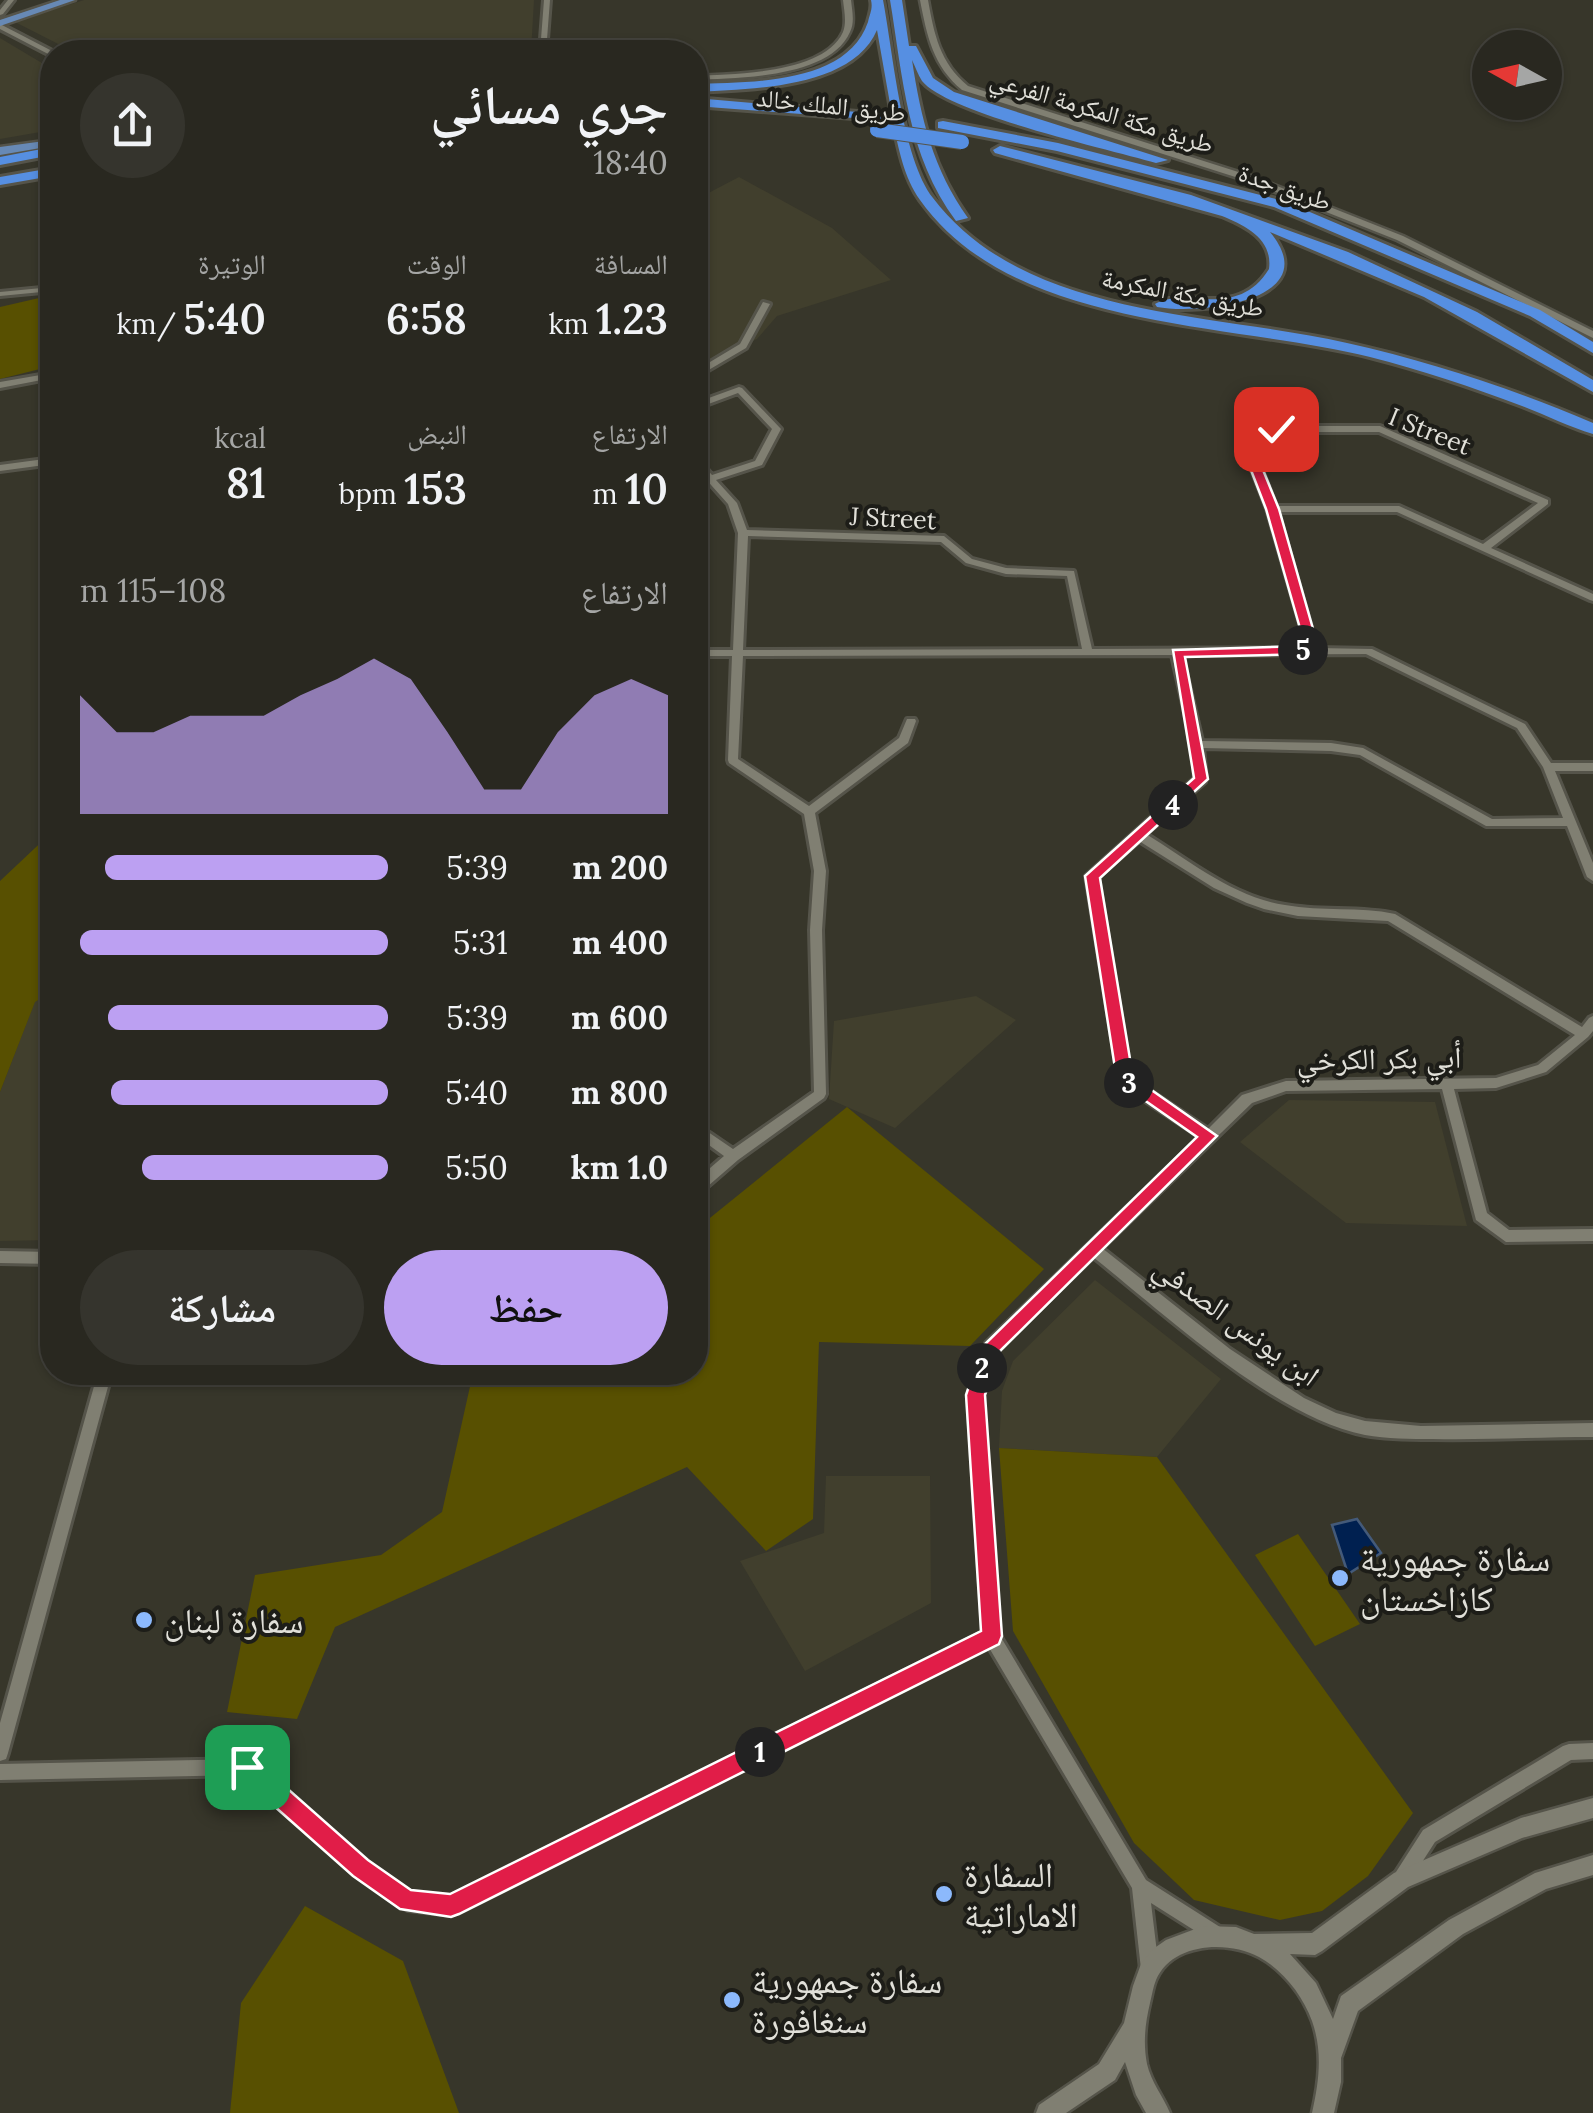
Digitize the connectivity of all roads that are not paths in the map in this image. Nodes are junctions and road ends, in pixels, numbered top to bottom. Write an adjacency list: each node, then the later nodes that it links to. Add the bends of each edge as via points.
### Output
1 (11, 0): 9 (street)
2 (40, 0): 9 (main road)
3 (70, 0): 11 (main road)
4 (547, 0): 12 (street)
5 (847, 0): 14 (street, via 844,37 812,61)
6 (896, 0): 10 (highway, طريق مكة المكرمة)
7 (924, 0): 31 (street, طريق مكة المكرمة الفرعي, via 936,56 965,88 1251,179 1400,238)
8 (878, 2): 15 (highway, via 868,40 830,68 784,81); 38 (highway, طريق مكة المكرمة, via 913,176 944,222 1006,266 1102,304 1337,345 1470,378)
9 (0, 13)
10 (900, 18): 26 (highway, طريق مكة المكرمة, via 933,176 959,216 1000,248 1128,300 1188,306 1240,298 1272,278 1278,264 1265,235); 27 (highway, via 918,67 950,95 1220,179)
11 (0, 24): 13 (street)
12 (544, 40)
13 (40, 47)
14 (708, 77)
15 (708, 87)
16 (708, 103): 18 (highway, طريق الملك خالد)
17 (708, 117): 19 (highway, طريق الملك خالد, bridge)
18 (943, 125): 27 (highway, طريق جدة)
19 (962, 142): 26 (highway, طريق جدة)
20 (40, 144): 21 (main road)
21 (0, 151)
22 (40, 157): 23 (highway)
23 (0, 164)
24 (40, 174): 25 (highway)
25 (0, 181)
26 (1186, 198): 36 (highway, طريق جدة, via 1406,284)
27 (1279, 204): 32 (highway, طريق جدة, via 1536,313)
28 (40, 290): 29 (street)
29 (0, 294)
30 (766, 304): 33 (street, via 743,346)
31 (1593, 336)
32 (1593, 348)
33 (708, 367)
34 (40, 378): 35 (street)
35 (0, 384)
36 (1593, 387)
37 (708, 401): 42 (street, via 740,390 777,430 759,463)
38 (1593, 430)
39 (40, 463): 40 (street)
40 (0, 468)
41 (708, 474): 42 (street)
42 (712, 478): 44 (street)
43 (1272, 509): 45 (street, via 1399,509); 45 (street, I Street, via 1254,445 1276,429 1380,429 1545,502); 47 (street, I Street)
44 (743, 533): 49 (street); 50 (street, J Street, via 944,538 970,561 1006,572 1070,573)
45 (1483, 549): 46 (street)
46 (1593, 598)
47 (1313, 650): 51 (street); 54 (street, via 1368,651 1486,707 1521,726)
48 (708, 653): 49 (street)
49 (738, 653): 50 (street); 56 (street, via 733,760)
50 (1088, 653): 51 (street)
51 (1177, 653): 53 (street)
52 (911, 721): 56 (street, via 904,740)
53 (1197, 744): 57 (street, via 1363,752 1490,823); 58 (street, via 1201,779)
54 (1548, 767): 55 (street); 57 (street)
55 (1593, 767)
56 (809, 812): 64 (street, via 820,871 820,1094)
57 (1568, 822): 59 (street)
58 (1140, 836): 60 (street, via 1230,892 1268,906 1391,918); 62 (street, via 1092,876 1125,1081)
59 (1593, 876)
60 (1589, 1027): 61 (street, أبي بكر الكرخي, via 1542,1069 1496,1083)
61 (1447, 1085): 62 (street, أبي بكر الكرخي, via 1286,1086 1248,1099); 66 (street, via 1481,1216 1506,1236)
62 (1209, 1136): 67 (street, أبي بكر الكرخي)
63 (708, 1138): 64 (street)
64 (733, 1156): 65 (street)
65 (708, 1178)
66 (1593, 1235)
67 (1094, 1250): 71 (street, ابن يونس الصدفي, via 1277,1390 1317,1413 1363,1428); 72 (street, أبي بكر الكرخي, via 991,1347 980,1374 975,1395)
68 (0, 1257): 69 (street)
69 (40, 1258)
70 (102, 1385): 74 (street)
71 (1593, 1430)
72 (991, 1636): 75 (street, via 451,1906 408,1901 360,1868 247,1767); 79 (street, أبي بكر الكرخي)
73 (1593, 1751): 78 (street, via 1569,1752 1429,1836)
74 (0, 1753)
75 (0, 1772)
76 (1593, 1808): 78 (street, via 1520,1828)
77 (1593, 1865): 84 (street, via 1542,1880 1456,1927 1349,2004)
78 (1401, 1880): 81 (street, via 1315,1944)
79 (1140, 1886): 80 (street); 82 (street)
80 (1218, 1935): 81 (street); 82 (street, via 1180,1944)
81 (1252, 1942): 84 (street, via 1306,1985)
82 (1150, 1970): 83 (street)
83 (1130, 2031): 85 (street, via 1107,2072); 86 (street, via 1135,2065)
84 (1333, 2054): 87 (street)
85 (1046, 2113)
86 (1159, 2113)
87 (1324, 2113)

